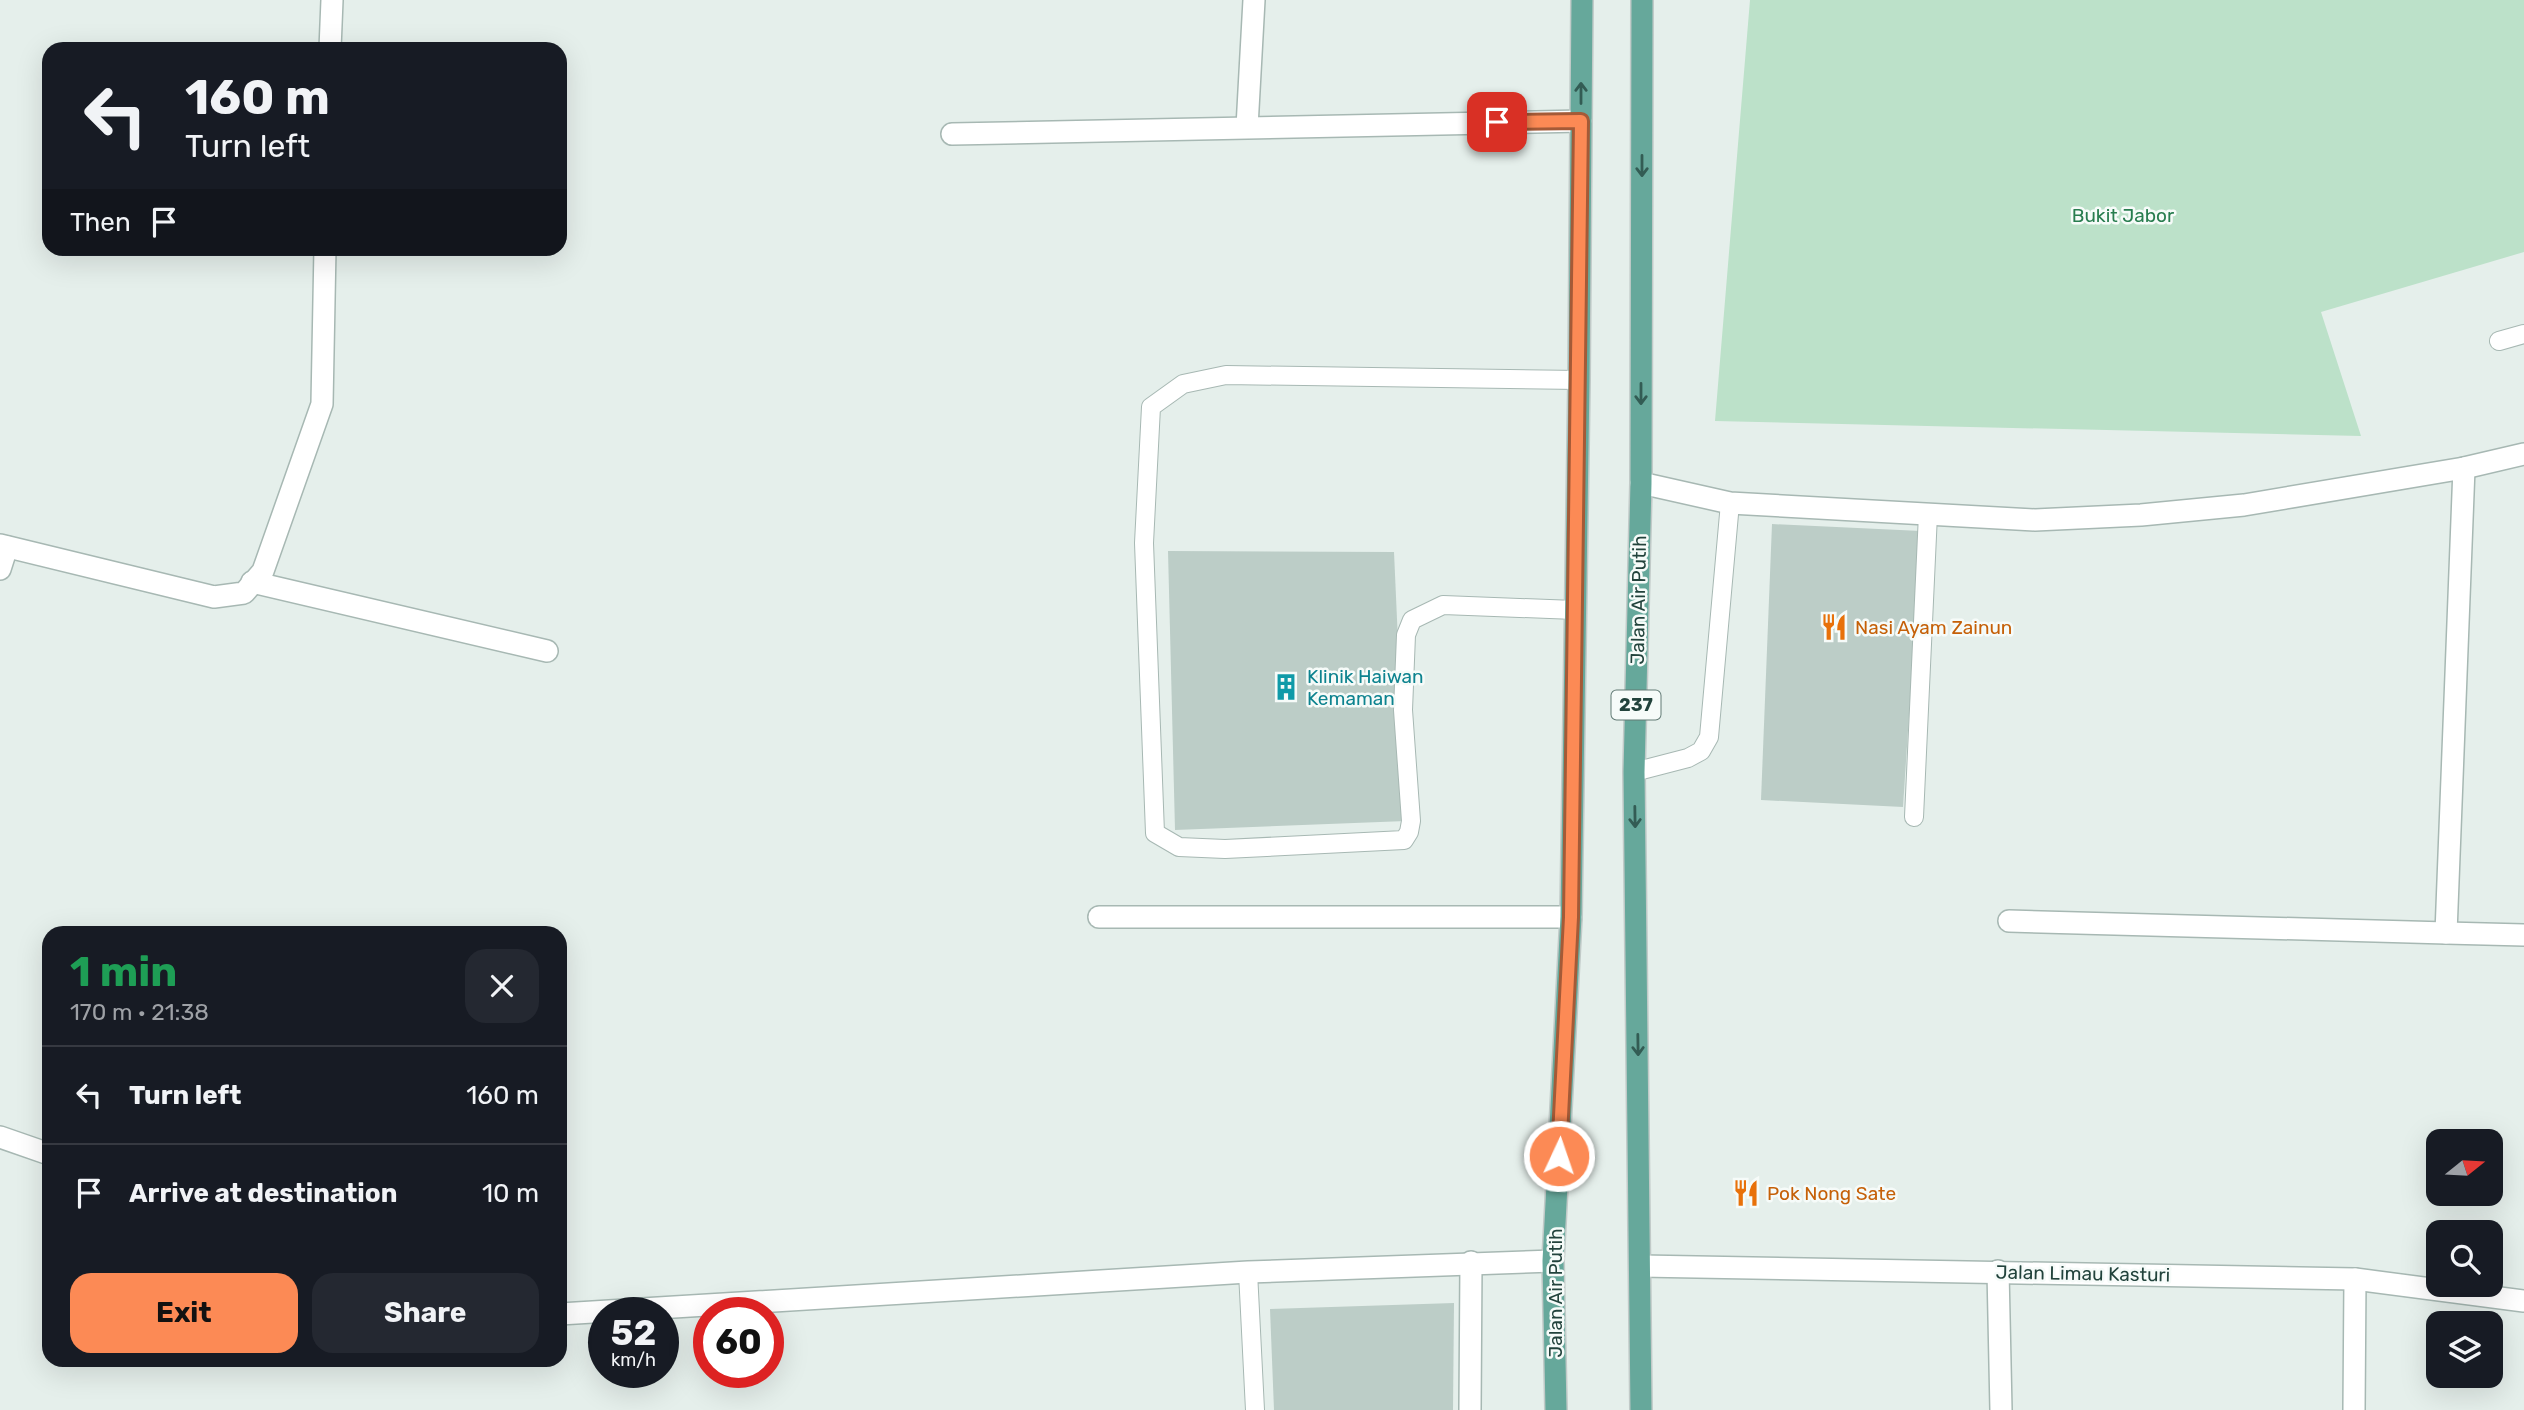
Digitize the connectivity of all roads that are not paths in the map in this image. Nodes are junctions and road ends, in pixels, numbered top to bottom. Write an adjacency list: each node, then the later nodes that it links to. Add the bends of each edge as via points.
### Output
1 (332, 0): 5 (street)
2 (1254, 0): 7 (street)
3 (1581, 0): 6 (main road, Jalan Air Putih, one-way to 3)
4 (1642, 0): 15 (main road, Jalan Air Putih / 237, one-way to 15)
5 (331, 42)
6 (1581, 121): 7 (street); 12 (main road, Jalan Air Putih)
7 (1247, 127): 8 (street)
8 (952, 134)
9 (326, 256): 20 (street, via 321,404 263,571)
10 (2524, 334): 11 (lane)
11 (2499, 341)
12 (1579, 380): 21 (main road, Jalan Air Putih); 21 (lane, via 1226,375 1183,384 1151,407 1144,543 1155,833 1179,847 1224,849 1404,840 1411,821 1403,710 1406,635 1412,620 1443,605)
13 (2524, 454): 14 (street)
14 (2465, 468): 17 (street, via 2244,505 2141,515 2035,520); 28 (street)
15 (1641, 483): 16 (street); 23 (main road, Jalan Air Putih / 237)
16 (1730, 503): 17 (street); 23 (lane, via 1709,737 1701,751 1688,758)
17 (1928, 514): 24 (lane)
18 (4, 546): 19 (street); 20 (street, via 214,597 244,593)
19 (0, 569)
20 (252, 582): 22 (street)
21 (1575, 610): 26 (main road, Jalan Air Putih)
22 (547, 651)
23 (1634, 772): 34 (main road, Jalan Air Putih / 237, one-way to 34)
24 (1914, 817)
25 (1099, 917): 26 (street)
26 (1571, 917): 32 (main road, Jalan Air Putih)
27 (2009, 921): 28 (street)
28 (2446, 933): 29 (street)
29 (2524, 935)
30 (0, 1137): 31 (street)
31 (42, 1152)
32 (1553, 1261): 33 (street); 42 (main road, Jalan Air Putih)
33 (1471, 1262): 36 (street); 41 (street)
34 (1641, 1266): 35 (street, Jalan Limau Kasturi); 43 (main road, Jalan Air Putih / 237)
35 (1998, 1271): 37 (street, Jalan Limau Kasturi); 44 (street)
36 (1248, 1272): 39 (street); 40 (lane)
37 (2355, 1279): 38 (street, Jalan Limau Kasturi); 45 (street)
38 (2524, 1301)
39 (567, 1314)
40 (1255, 1410)
41 (1469, 1410)
42 (1556, 1410)
43 (1641, 1410)
44 (2001, 1410)
45 (2354, 1410)

